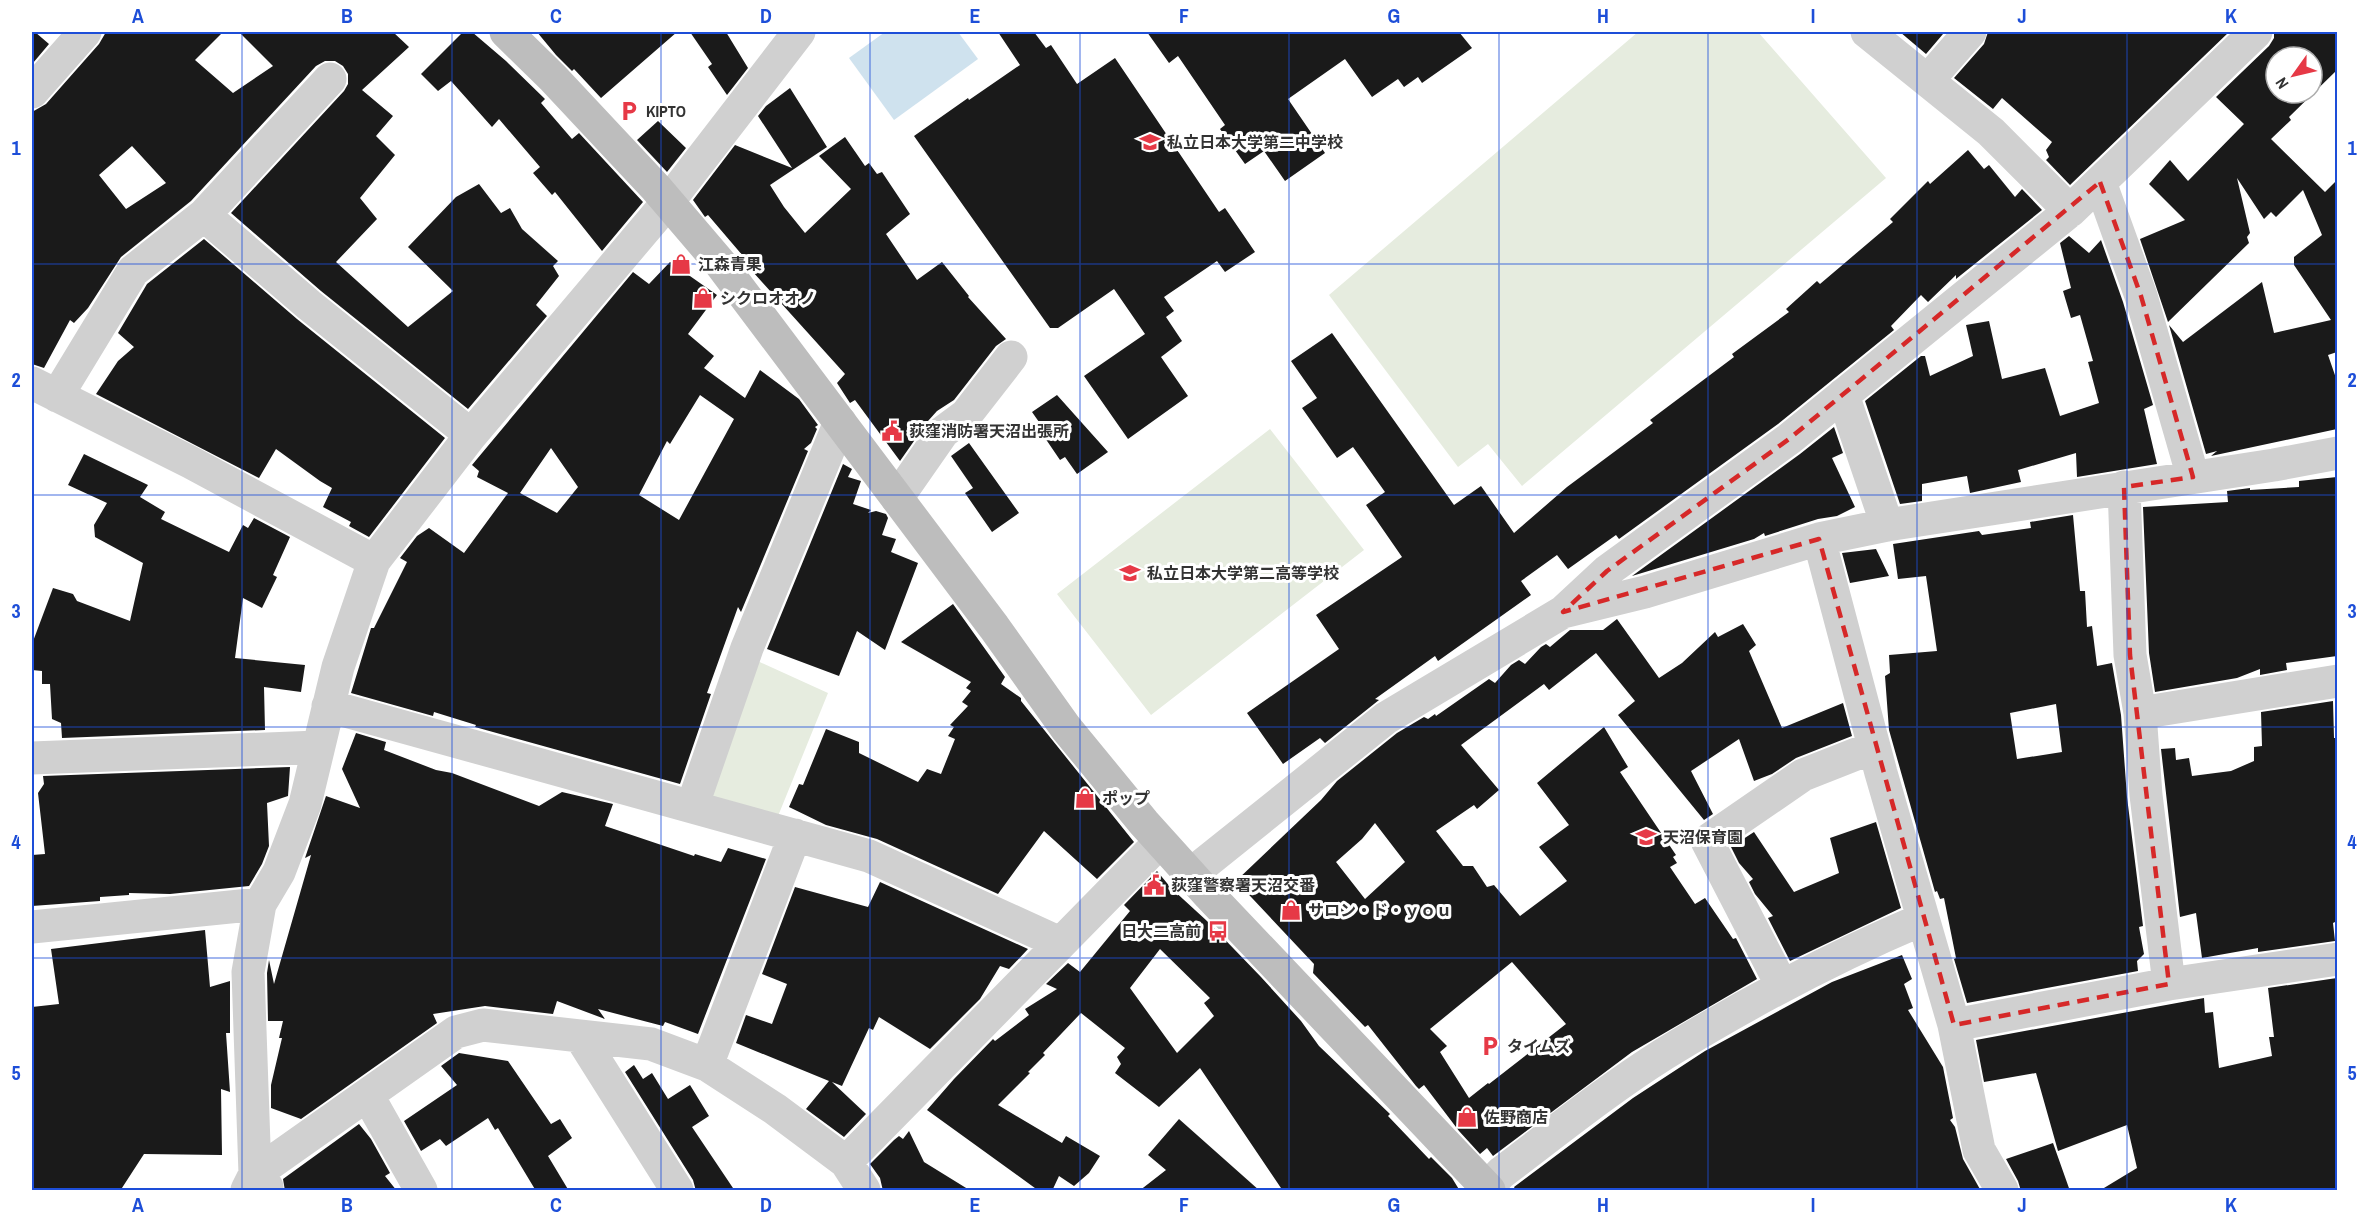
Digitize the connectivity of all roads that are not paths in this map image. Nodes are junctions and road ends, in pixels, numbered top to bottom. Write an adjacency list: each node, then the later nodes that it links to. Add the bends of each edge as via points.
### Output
1 (85, 32): 9 (street)
2 (506, 32): 11 (street)
3 (800, 32): 11 (street)
4 (1867, 32): 8 (street)
5 (1970, 32): 8 (street)
6 (2256, 32): 10 (street)
7 (330, 79): 13 (street)
8 (1928, 80): 12 (street, via 1992,132)
9 (32, 92)
10 (2100, 182): 12 (street); 20 (street, via 2141,296)
11 (668, 202): 17 (street, via 720,263); 18 (street)
12 (2070, 211): 16 (street)
13 (204, 215): 15 (street, via 133,271); 18 (street)
14 (1011, 357): 22 (street, via 966,415 943,432)
15 (44, 389): 25 (street)
16 (1843, 395): 23 (street); 26 (street, via 1607,571)
17 (840, 422): 22 (street); 33 (street, via 747,648)
18 (471, 435): 25 (street)
19 (2337, 453): 20 (street)
20 (2193, 477): 21 (street)
21 (2124, 488): 23 (street); 29 (street, via 2130,655)
22 (897, 498): 35 (street, via 1066,728)
23 (1887, 525): 24 (street)
24 (1819, 540): 26 (street); 31 (street)
25 (374, 561): 28 (street)
26 (1563, 612): 36 (street, via 1386,718)
27 (2337, 681): 29 (street)
28 (328, 706): 30 (street); 33 (street)
29 (2140, 713): 42 (street)
30 (318, 747): 32 (street); 37 (street, via 305,804 279,872)
31 (1874, 747): 38 (street); 43 (street, via 1803,775 1707,841)
32 (32, 758)
33 (692, 807): 34 (street)
34 (795, 835): 40 (street, via 869,856); 46 (street)
35 (1160, 842): 36 (street); 40 (street)
36 (1190, 875): 50 (street)
37 (260, 904): 39 (street); 49 (street, via 248,972)
38 (1923, 919): 43 (street, via 1856,947); 44 (street)
39 (32, 927)
40 (1060, 943): 48 (street)
41 (2337, 959): 42 (street)
42 (2169, 984): 44 (street)
43 (1782, 986): 50 (street, via 1662,1055 1501,1173)
44 (1954, 1025): 54 (street, via 1979,1150)
45 (580, 1036): 46 (street, via 651,1044); 47 (street, via 483,1025 456,1032); 52 (street)
46 (707, 1065): 48 (street)
47 (368, 1096): 49 (street); 51 (street)
48 (846, 1162): 53 (street)
49 (258, 1185)
50 (1487, 1190)
51 (421, 1191)
52 (677, 1191)
53 (864, 1191)
54 (2002, 1191)

